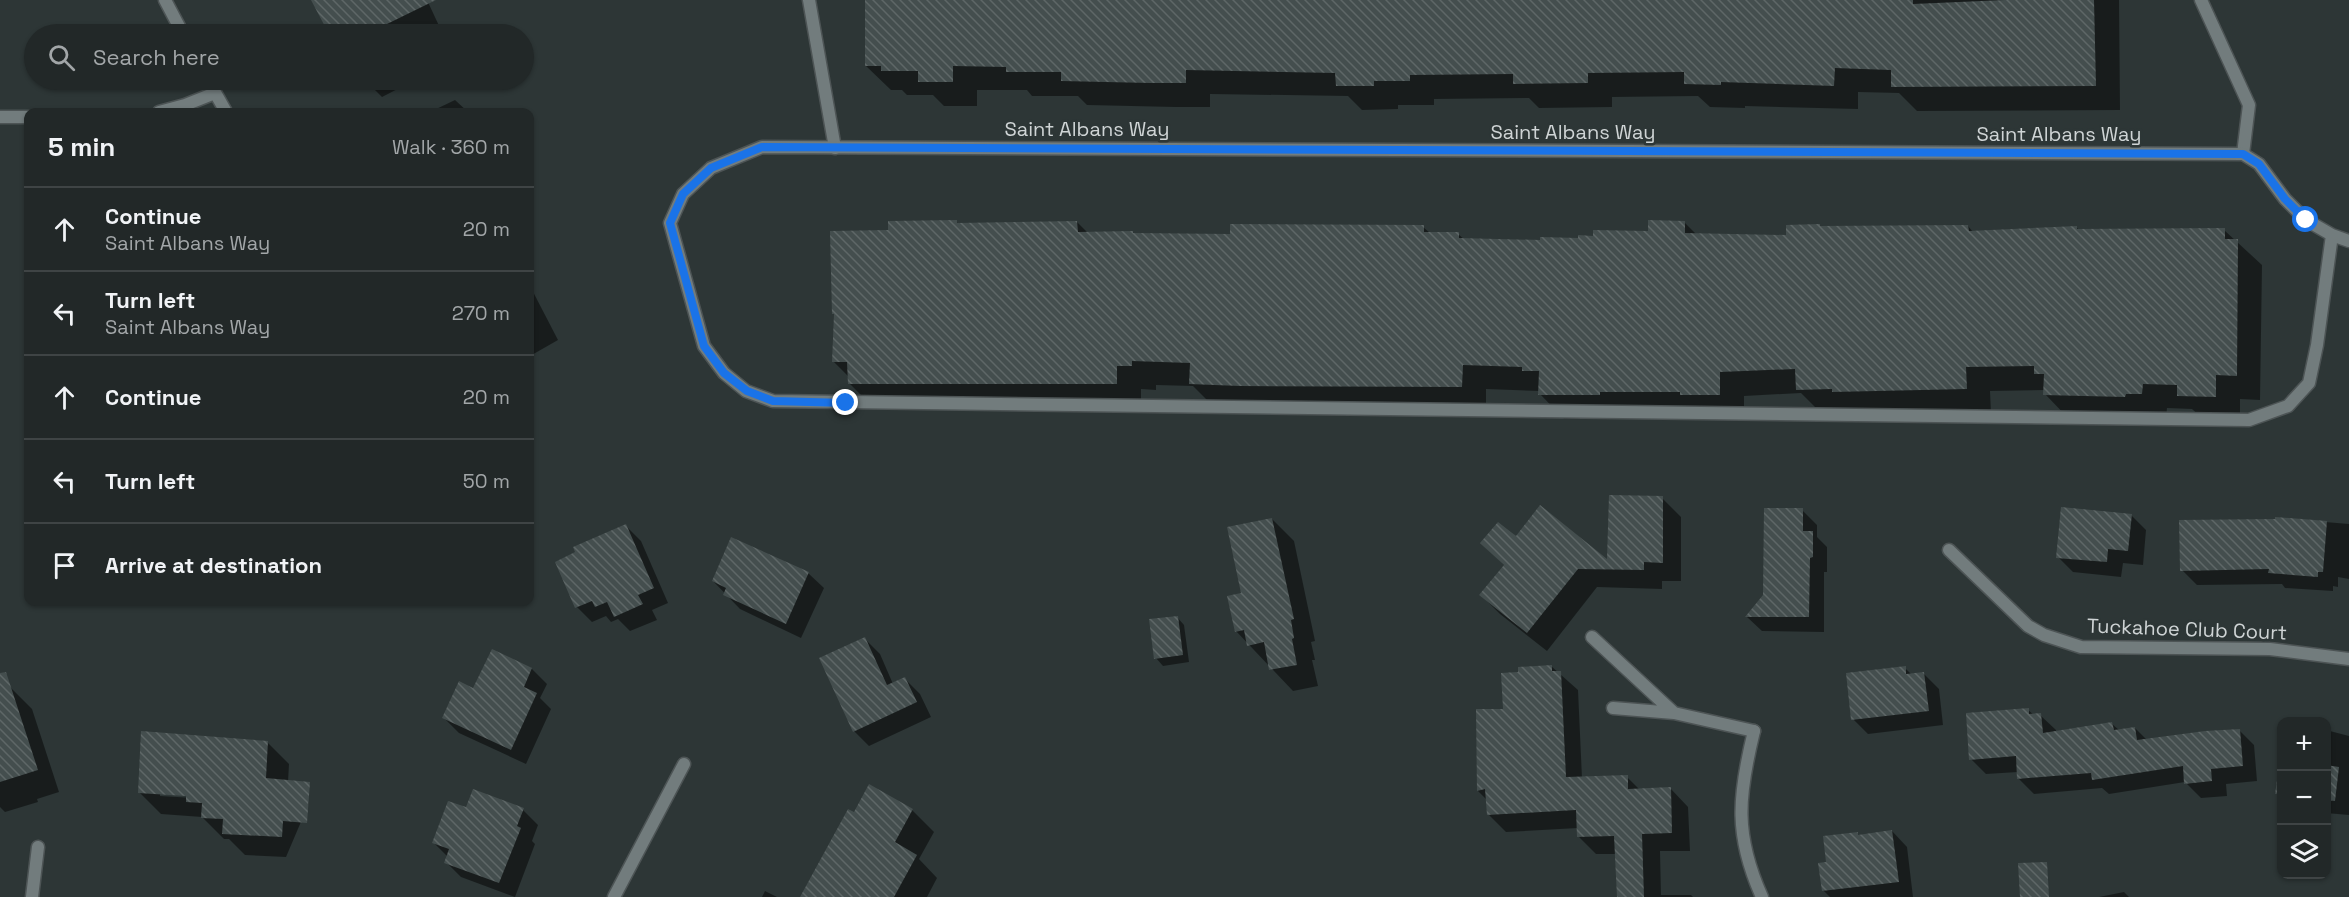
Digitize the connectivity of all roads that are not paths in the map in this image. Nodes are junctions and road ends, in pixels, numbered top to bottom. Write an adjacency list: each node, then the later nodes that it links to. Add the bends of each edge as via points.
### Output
1 (165, 0): 4 (street)
2 (809, 0): 11 (street)
3 (2201, 0): 12 (street, via 2249,105)
4 (178, 24)
5 (214, 90): 6 (street)
6 (216, 93): 7 (street); 8 (street)
7 (174, 108)
8 (224, 108)
9 (0, 117): 10 (street)
10 (24, 117)
11 (835, 148): 12 (street, Saint Albans Way); 13 (street, Saint Albans Way, via 762,147 711,168 683,194 670,223 704,346 724,373 747,391 773,401 2249,420 2288,406 2309,383)
12 (2243, 154): 13 (street, via 2259,164 2306,220)
13 (2332, 234): 14 (street)
14 (2349, 241)
15 (1949, 550): 17 (street, Tuckahoe Club Court, via 2028,626 2081,647 2270,649)
16 (1592, 637): 19 (street)
17 (2349, 659)
18 (1613, 708): 19 (street)
19 (1674, 713): 24 (street, via 1754,731 1745,769 1741,825 1749,869)
20 (684, 765): 23 (street)
21 (38, 847): 22 (street)
22 (32, 897)
23 (614, 897)
24 (1762, 897)

